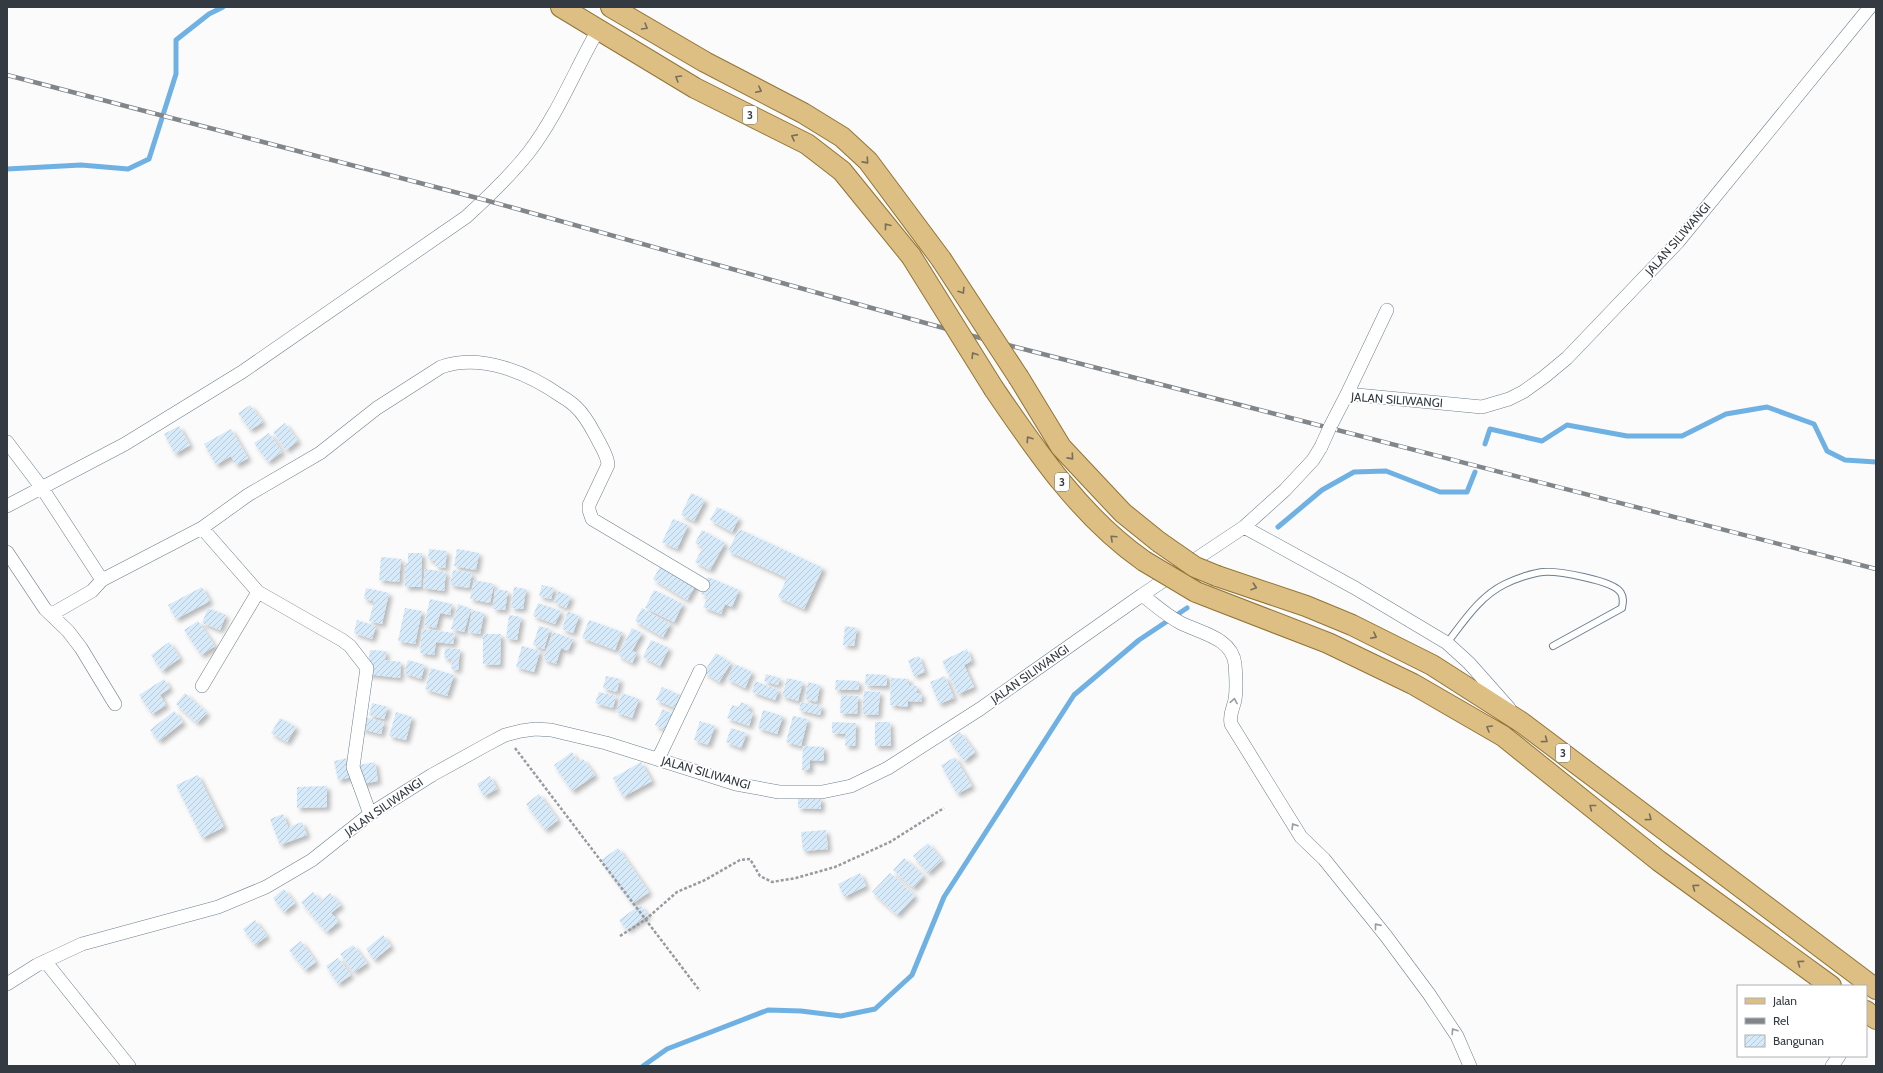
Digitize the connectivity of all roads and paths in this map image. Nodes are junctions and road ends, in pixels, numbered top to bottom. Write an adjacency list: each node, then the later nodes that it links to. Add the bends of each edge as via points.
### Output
1 (561, 7): 4 (main road, 3)
2 (611, 7): 23 (main road, 3, one-way to 23, bridge, via 705,62 803,113 842,137 868,161 941,259 1061,447 1123,513 1159,542 1196,567 1352,625 1432,665)
3 (1870, 7): 6 (street, JALAN SILIWANGI, via 1678,242 1567,358 1544,377 1509,399 1482,407)
4 (598, 30): 8 (street, via 561,102 529,152 466,217 242,372 125,444); 32 (main road, 3, one-way to 4, bridge, via 1659,861 1503,736 1413,684 1328,643 1196,592 1121,545 1100,526 1039,454 911,256 842,171 807,144 695,88)
5 (1387, 310): 6 (street)
6 (1347, 394): 10 (street, JALAN SILIWANGI, bridge, via 1313,460 1285,490)
7 (7, 442): 8 (street)
8 (42, 488): 9 (street); 13 (street)
9 (7, 506)
10 (1244, 527): 16 (street, JALAN SILIWANGI); 18 (street)
11 (202, 528): 13 (street); 14 (street, via 248,494 320,453 377,408 441,367 451,363 500,366 527,375 555,391 576,407 592,428 608,465 589,505 592,519); 15 (street)
12 (7, 552): 17 (street, via 37,598)
13 (102, 580): 17 (street, via 92,590)
14 (703, 585)
15 (258, 592): 21 (street); 27 (street, via 342,640 355,652 366,668 353,767)
16 (1142, 595): 25 (street, JALAN SILIWANGI, via 980,709 888,768 851,786 822,792 779,792 736,784); 39 (street, one-way to 16, via 1457,1036 1430,994 1324,859 1301,837 1231,724 1230,713 1235,700 1236,680 1235,662 1231,652 1220,640 1174,618)
17 (52, 614): 22 (street, via 81,648)
18 (1447, 642): 19 (lane, via 1482,599 1505,584 1542,572 1560,572 1594,580 1615,587 1621,592 1624,600 1622,608); 23 (street)
19 (1553, 646)
20 (700, 670): 25 (street)
21 (202, 686)
22 (115, 704)
23 (1521, 722): 33 (main road, 3, one-way to 33)
24 (505, 735): 25 (street, JALAN SILIWANGI, via 535,729 551,730 606,743); 27 (street, JALAN SILIWANGI, via 432,775); 28 (path)
25 (658, 760)
26 (944, 808): 28 (path, via 890,842 835,867 796,878 772,882 760,876 750,859 740,860 677,892)
27 (370, 814): 30 (street, JALAN SILIWANGI, via 312,860 266,887 218,908 82,944)
28 (645, 920): 29 (path); 34 (path)
29 (620, 936)
30 (45, 962): 31 (street, JALAN SILIWANGI, via 15,977); 38 (street)
31 (7, 984)
32 (1831, 985)
33 (1876, 989)
34 (700, 991)
35 (1867, 1012): 36 (main road)
36 (1876, 1019)
37 (1838, 1057): 40 (street)
38 (129, 1066)
39 (1470, 1066)
40 (1832, 1066)

